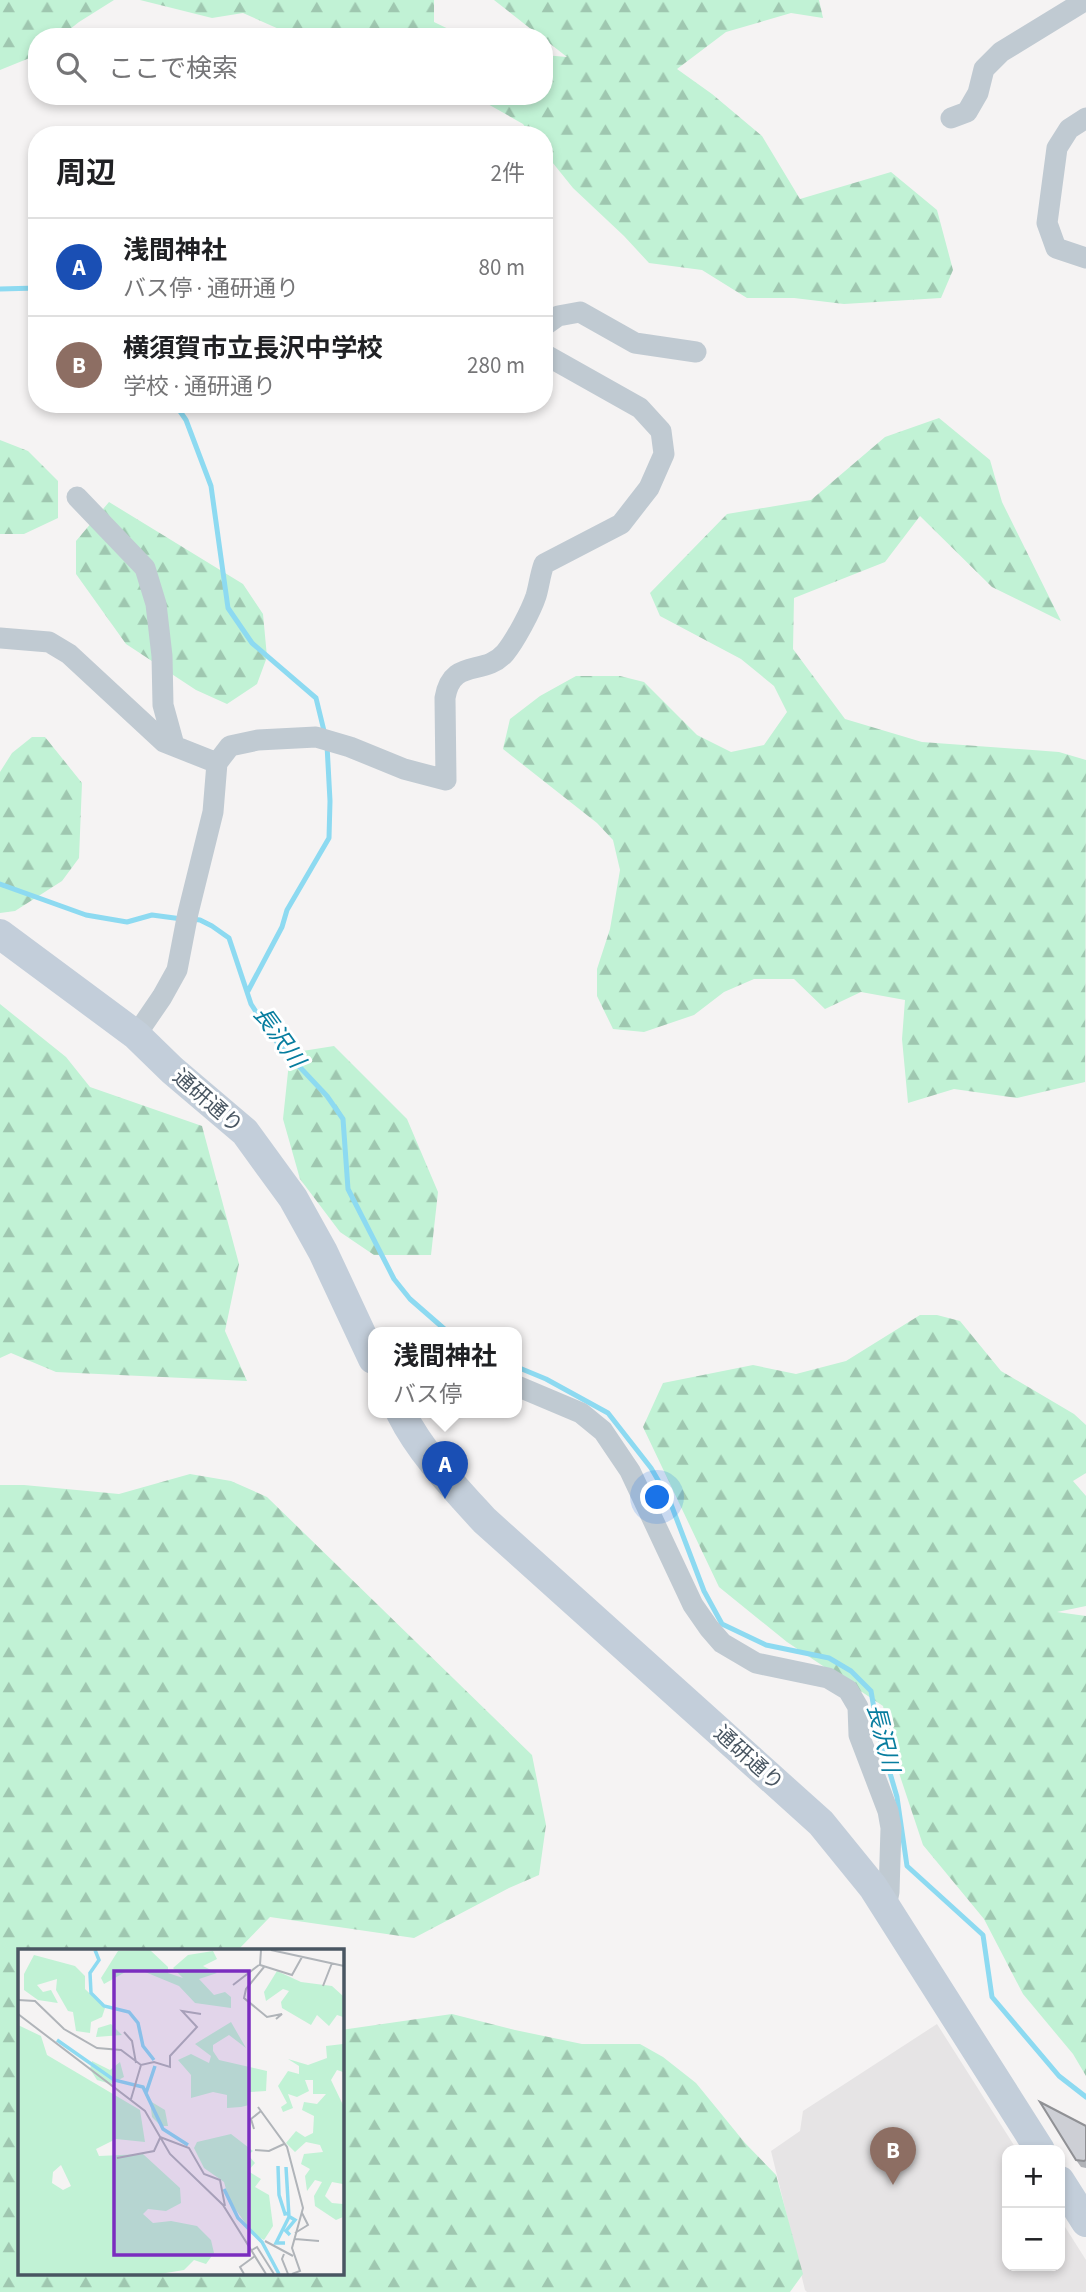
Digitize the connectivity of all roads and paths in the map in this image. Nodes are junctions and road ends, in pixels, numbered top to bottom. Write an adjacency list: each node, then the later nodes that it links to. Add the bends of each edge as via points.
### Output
1 (1086, 0): 2 (street, via 1001,52 984,69 967,112)
2 (951, 118)
3 (1086, 118): 4 (street, via 1069,129 1057,148 1047,223 1056,248)
4 (1086, 258)
5 (553, 320): 6 (street, via 580,312 635,343)
6 (696, 352)
7 (553, 359): 11 (street, via 640,408 660,431 664,454 649,488 621,524 544,565 536,597 504,654 489,664 457,673 447,685 446,780 316,737 230,746)
8 (78, 497): 10 (street, via 145,568 156,604 163,705)
9 (0, 638): 10 (street, via 49,642 69,654 164,742)
10 (174, 745): 11 (street)
11 (217, 763): 13 (street, via 213,812 177,970)
12 (0, 934): 13 (street, 通研通り)
13 (136, 1035): 14 (street, 通研通り, via 245,1132 293,1198)
14 (368, 1344)
15 (522, 1388): 17 (street, via 581,1413 603,1431 630,1471 693,1605 722,1643 756,1663 828,1678 848,1690 858,1707 859,1735 891,1828)
16 (404, 1418): 17 (street, 通研通り, via 447,1479 484,1520 821,1823)
17 (886, 1908): 18 (street, 通研通り)
18 (1037, 2145)
19 (1065, 2189): 20 (street)
20 (1086, 2222)

